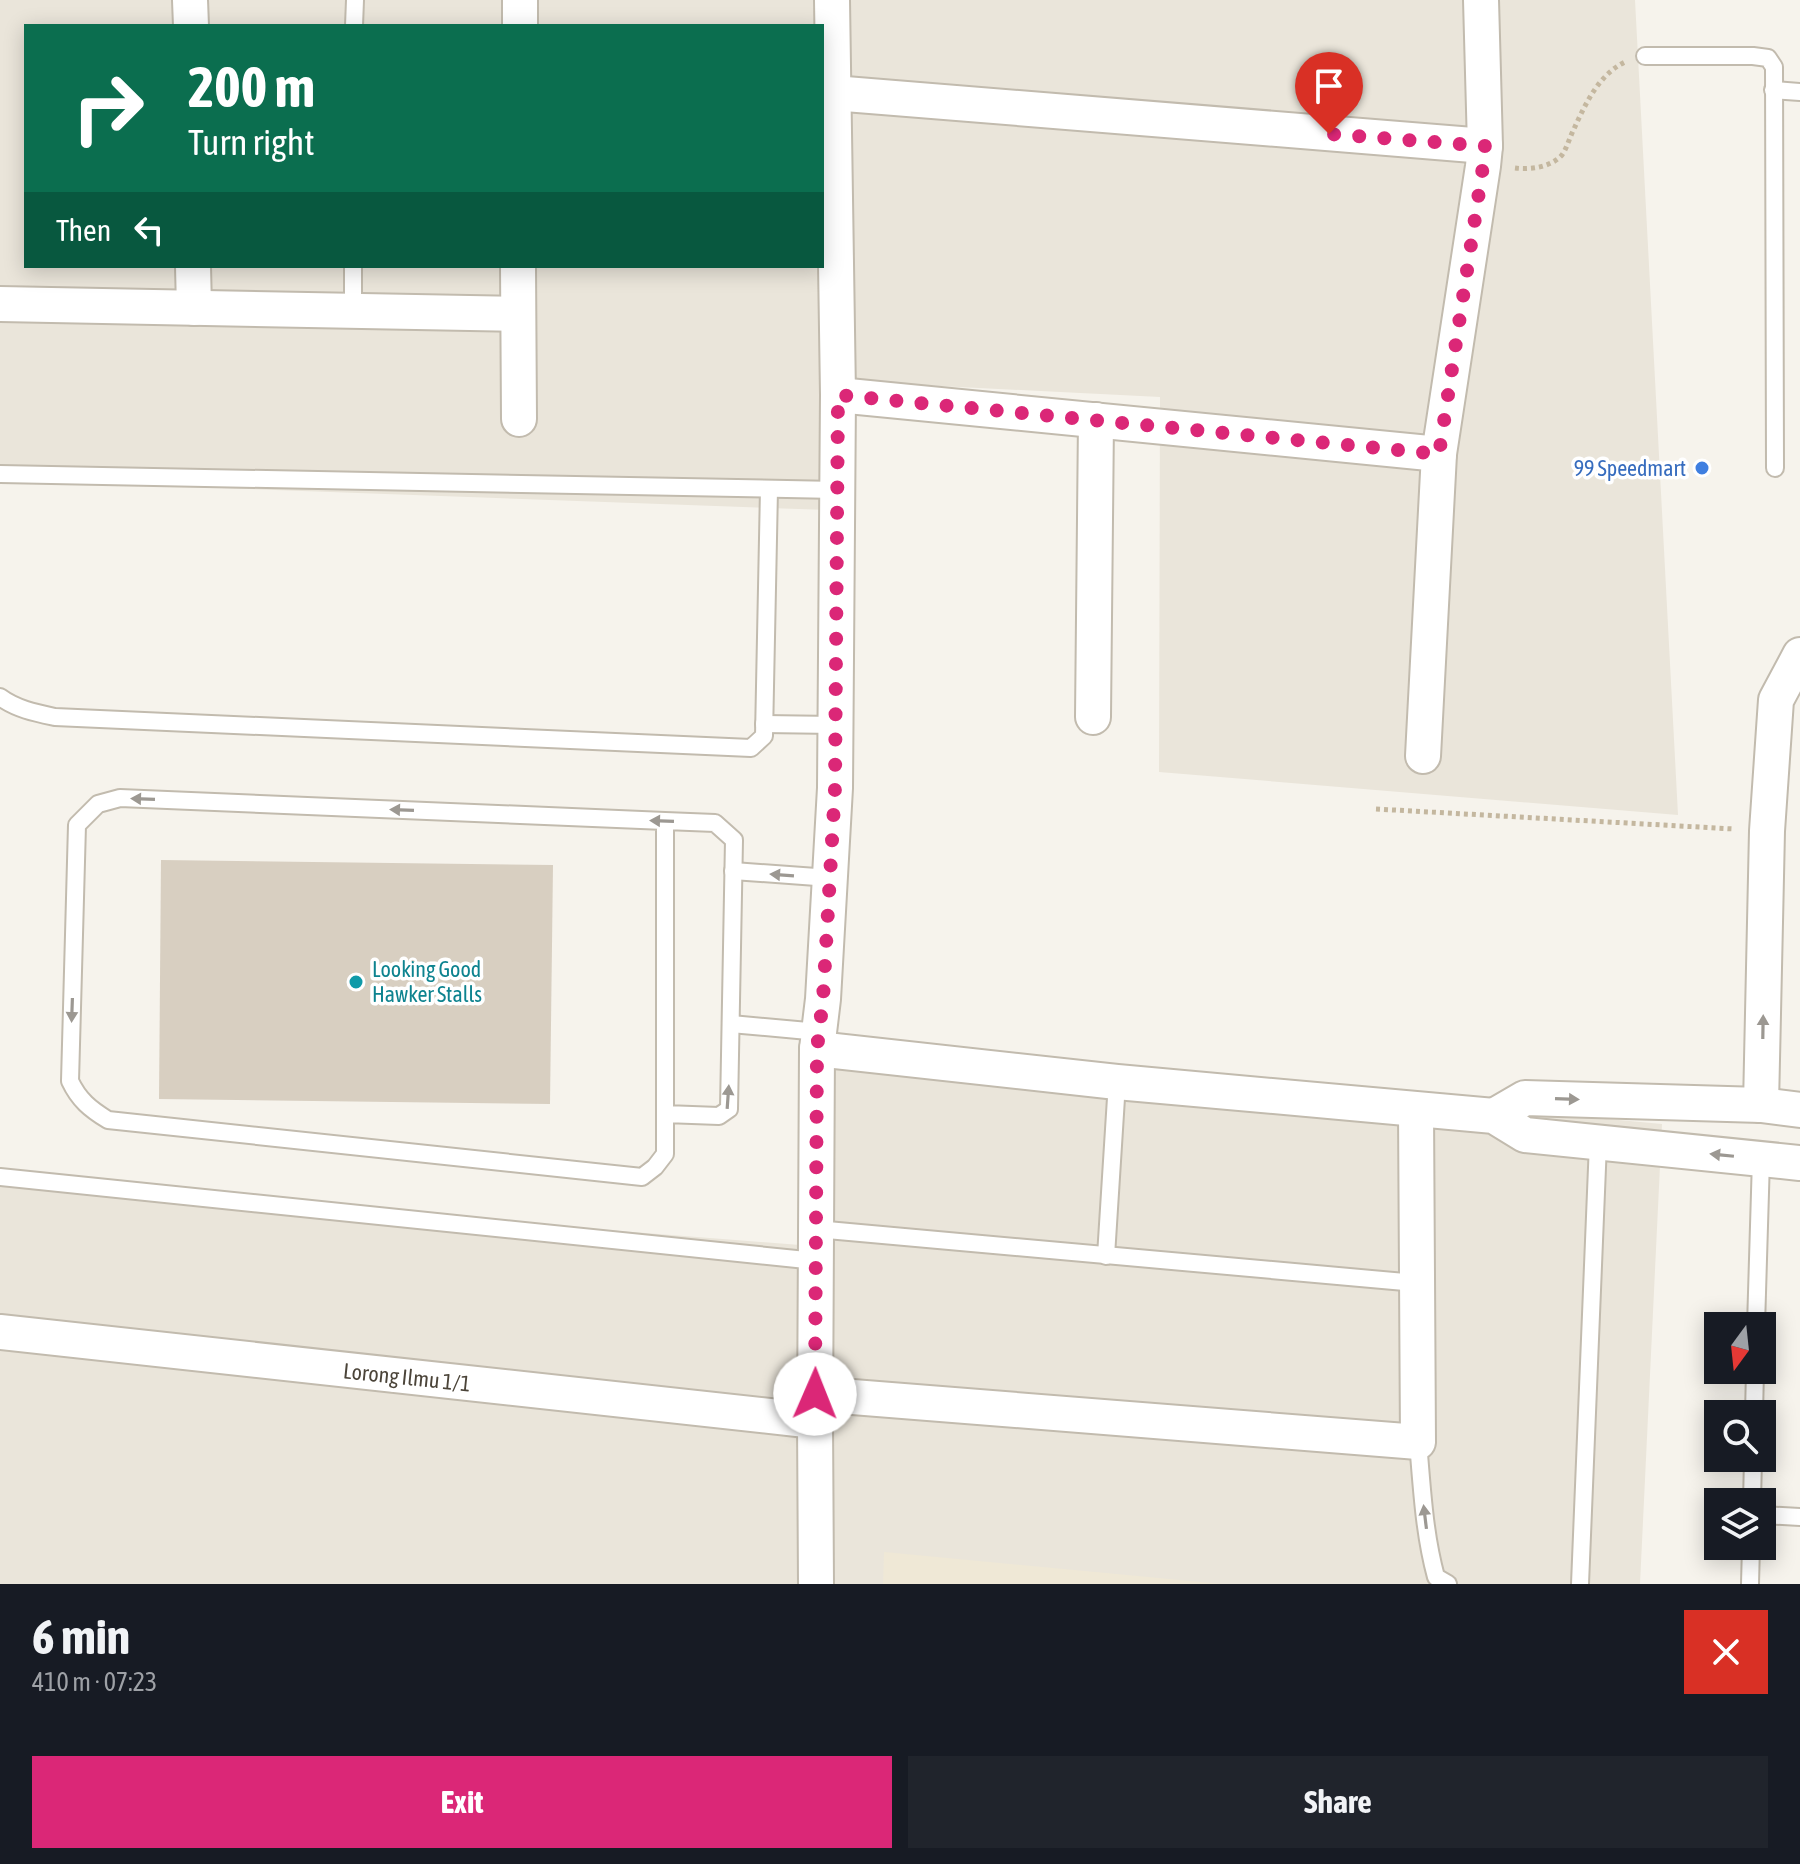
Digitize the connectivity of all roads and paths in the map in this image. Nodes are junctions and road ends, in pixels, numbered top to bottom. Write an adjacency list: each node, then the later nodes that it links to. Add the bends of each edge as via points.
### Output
1 (190, 0): 6 (street)
2 (355, 0): 7 (lane)
3 (520, 0): 8 (street)
4 (832, 0): 12 (street)
5 (1481, 0): 13 (street)
6 (191, 24)
7 (354, 24)
8 (520, 24)
9 (1645, 56): 10 (lane, via 1768,58 1774,67); 13 (path, via 1606,73 1564,153 1551,164 1526,169)
10 (1773, 90): 11 (lane); 25 (lane)
11 (1800, 92)
12 (833, 93): 13 (street); 21 (street)
13 (1484, 156): 24 (street)
14 (193, 268): 18 (street)
15 (353, 268): 19 (lane)
16 (518, 268): 20 (street)
17 (0, 304): 18 (street)
18 (194, 308): 19 (street)
19 (353, 311): 20 (street)
20 (517, 314): 22 (street)
21 (838, 395): 23 (street); 28 (street)
22 (519, 419)
23 (1096, 420): 24 (street); 31 (street)
24 (1439, 454): 34 (street)
25 (1775, 468)
26 (0, 474): 27 (lane)
27 (769, 489): 28 (lane); 32 (lane)
28 (837, 490): 33 (street)
29 (1800, 655): 37 (street, via 1776,700)
30 (0, 697): 32 (lane, via 55,717 751,748 764,736)
31 (1093, 717)
32 (764, 724): 33 (lane)
33 (835, 725): 39 (street)
34 (1423, 756)
35 (1376, 809): 37 (path)
36 (665, 821): 38 (lane, via 715,823 734,840); 46 (lane); 46 (lane, one-way to 46, via 120,798 98,804 77,825 70,1081 77,1096 108,1120 642,1177 665,1154)
37 (1767, 831): 43 (street, one-way to 37)
38 (733, 871): 39 (lane, one-way to 38); 40 (lane)
39 (830, 878): 41 (street)
40 (731, 1024): 41 (lane); 46 (lane, one-way to 40, via 719,1116 729,1109)
41 (818, 1040): 42 (street); 52 (street)
42 (1117, 1082): 44 (street); 53 (lane)
43 (1761, 1105): 45 (street); 47 (street, one-way to 43, via 1525,1098)
44 (1416, 1110): 47 (street); 54 (street)
45 (1800, 1110)
46 (665, 1114)
47 (1494, 1116): 48 (street, via 1525,1135)
48 (1598, 1143): 49 (street, one-way to 48); 64 (lane)
49 (1761, 1159): 50 (street); 55 (lane)
50 (1800, 1163)
51 (0, 1177): 52 (lane)
52 (816, 1245): 53 (lane); 57 (street)
53 (1106, 1256): 54 (lane)
54 (1416, 1283): 58 (street)
55 (1756, 1312)
56 (0, 1332): 57 (street, Lorong Ilmu 1/1)
57 (815, 1407): 58 (street, Lorong Ilmu 1/1); 62 (street)
58 (1418, 1442): 63 (lane, one-way to 58, via 1436,1577 1429,1554)
59 (1776, 1516): 60 (lane)
60 (1800, 1517)
61 (1751, 1560): 65 (lane)
62 (816, 1584)
63 (1448, 1584)
64 (1580, 1584)
65 (1750, 1584)

